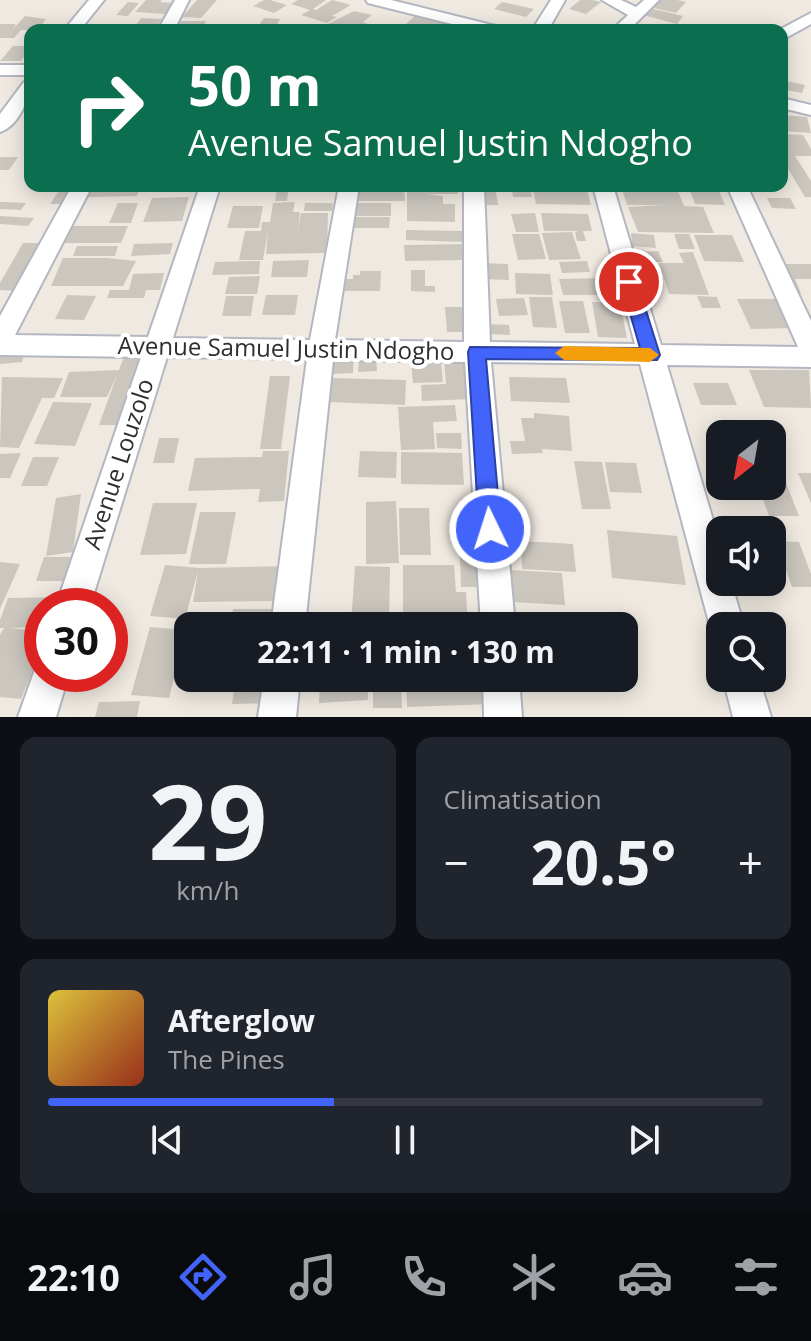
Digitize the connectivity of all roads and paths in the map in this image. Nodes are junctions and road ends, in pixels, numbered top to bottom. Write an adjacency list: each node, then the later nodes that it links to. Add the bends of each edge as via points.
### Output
1 (97, 0): 9 (street)
2 (182, 0): 10 (street)
3 (373, 0): 11 (street)
4 (558, 0): 12 (street)
5 (609, 0): 7 (street)
6 (652, 0): 7 (street)
7 (638, 14): 13 (street)
8 (811, 18): 14 (street)
9 (77, 24)
10 (169, 24)
11 (471, 24)
12 (544, 24)
13 (627, 24)
14 (788, 31)
15 (0, 70): 16 (street)
16 (24, 70)
17 (24, 94): 20 (street)
18 (788, 104): 19 (street)
19 (811, 110)
20 (0, 126)
21 (79, 192): 27 (street)
22 (208, 192): 29 (street, Avenue Louzolo)
23 (348, 192): 31 (street)
24 (474, 192): 32 (street)
25 (605, 192): 33 (street)
26 (740, 192): 30 (street)
27 (0, 339)
28 (0, 345): 29 (street, Avenue Samuel Justin Ndogho)
29 (157, 348): 31 (street, Avenue Samuel Justin Ndogho); 35 (street, Avenue Louzolo)
30 (811, 348)
31 (321, 350): 32 (street, Avenue Samuel Justin Ndogho); 36 (street)
32 (477, 352): 33 (street, Avenue Samuel Justin Ndogho); 37 (street)
33 (651, 355): 34 (street, Avenue Samuel Justin Ndogho); 38 (street)
34 (811, 357)
35 (79, 588)
36 (290, 612)
37 (497, 612)
38 (723, 612)
39 (45, 692): 43 (street)
40 (280, 692): 44 (street)
41 (502, 692): 45 (street)
42 (745, 692): 46 (street)
43 (37, 717)
44 (277, 717)
45 (503, 717)
46 (752, 717)

